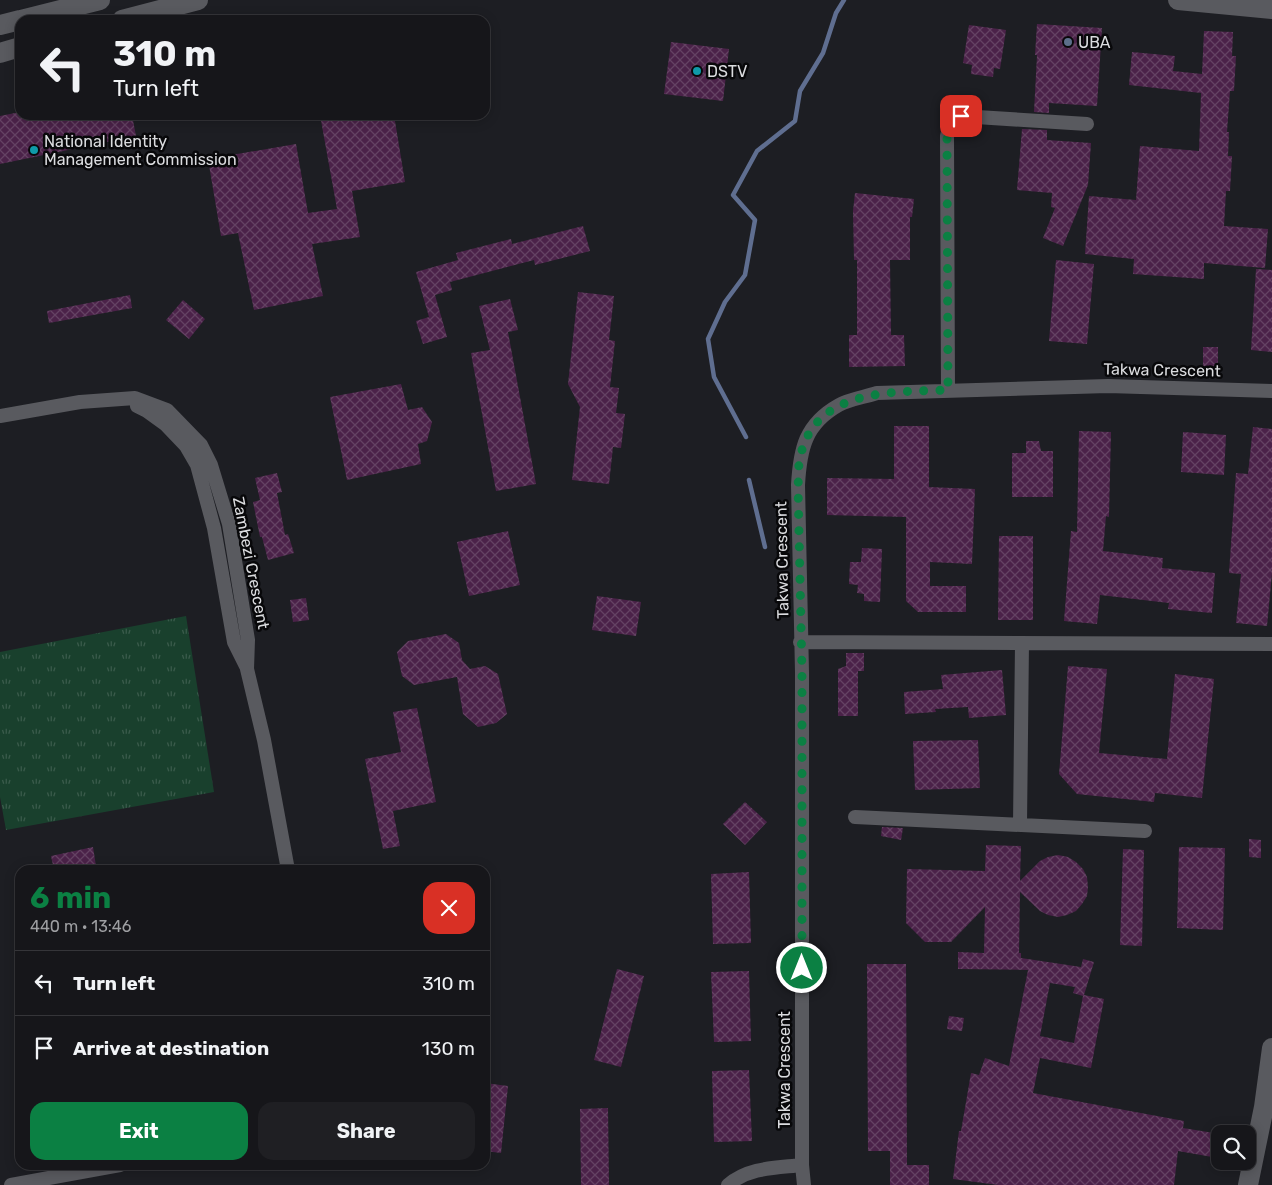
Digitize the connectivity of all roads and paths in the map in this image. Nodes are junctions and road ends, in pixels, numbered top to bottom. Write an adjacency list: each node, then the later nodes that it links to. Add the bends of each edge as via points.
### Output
1 (100, 0): 5 (main road)
2 (198, 0): 6 (main road)
3 (1178, 0): 4 (main road)
4 (1272, 9)
5 (41, 15)
6 (141, 15)
7 (15, 21): 8 (main road)
8 (0, 25)
9 (15, 48): 10 (main road)
10 (0, 52)
11 (1088, 124): 12 (street, via 961,116 950,124 947,136)
12 (948, 390): 13 (street, Takwa Crescent, via 1108,386); 15 (street, Takwa Crescent, via 877,393 840,404 822,417 806,438 799,458 798,485)
13 (1272, 390)
14 (0, 416): 21 (street, Zambezi Crescent, via 80,402 135,398 167,410 201,445 211,464 229,524 248,640 247,669)
15 (800, 642): 16 (street); 23 (street, Takwa Crescent)
16 (1022, 643): 17 (street); 19 (street)
17 (1272, 644)
18 (855, 818): 19 (street)
19 (1020, 825): 20 (street)
20 (1145, 831)
21 (287, 865)
22 (1272, 1048): 28 (main road)
23 (802, 1165): 26 (street, via 754,1170); 27 (street, Takwa Crescent)
24 (93, 1170): 25 (street)
25 (11, 1185)
26 (728, 1185)
27 (804, 1185)
28 (1248, 1185)

